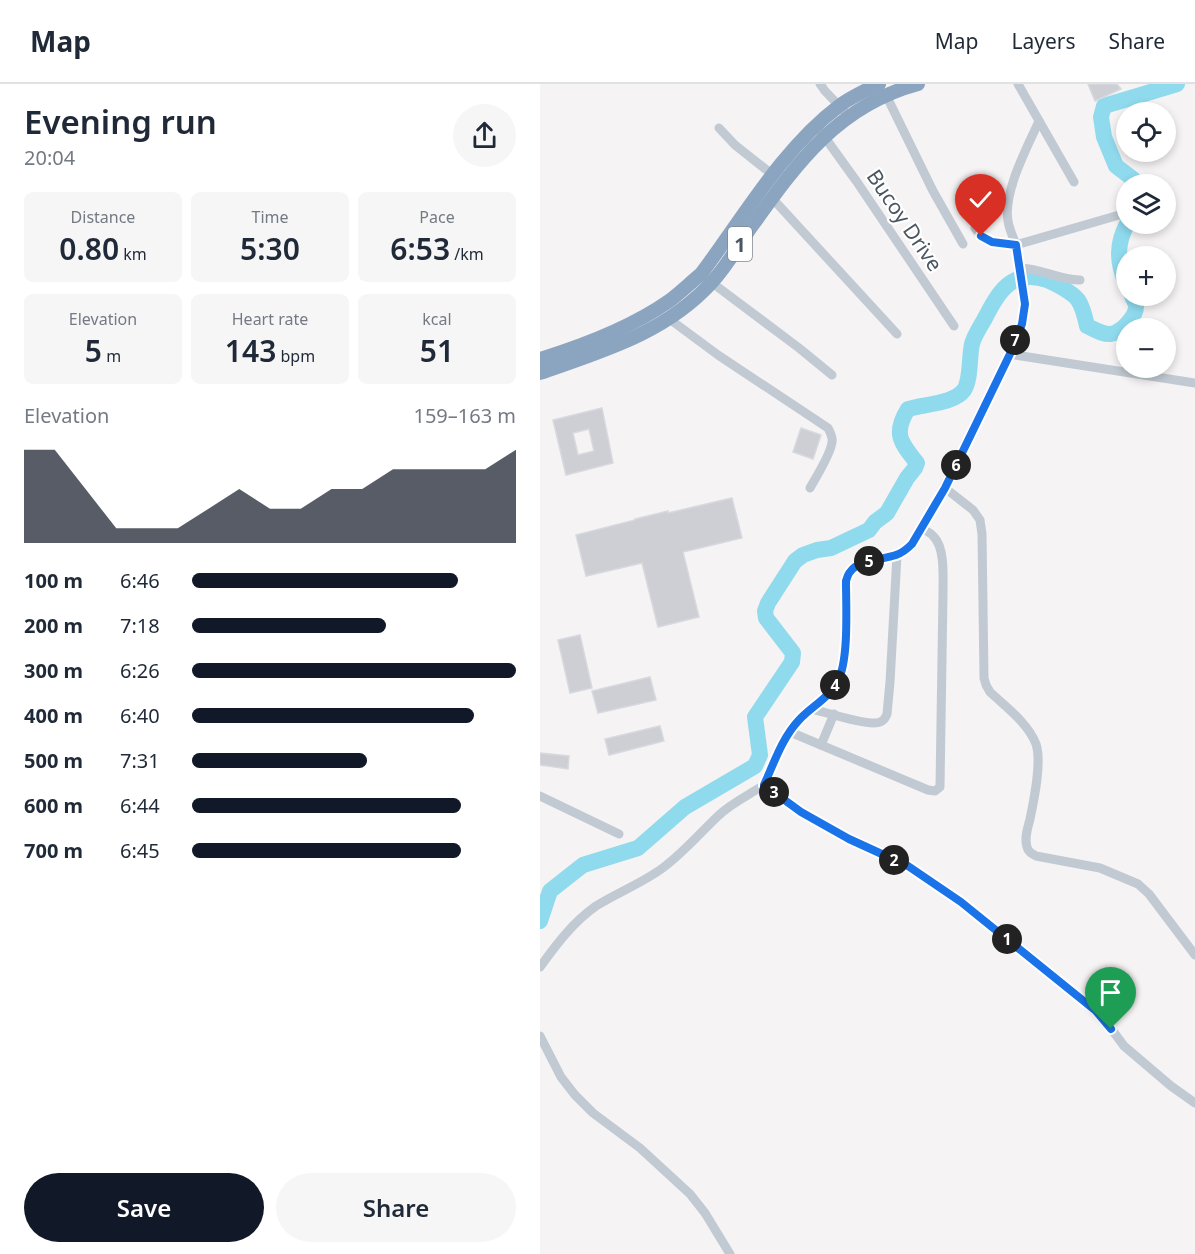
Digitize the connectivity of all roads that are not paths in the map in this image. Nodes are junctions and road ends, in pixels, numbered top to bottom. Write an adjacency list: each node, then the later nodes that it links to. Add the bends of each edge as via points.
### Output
1 (820, 84): 5 (street)
2 (918, 84): 4 (highway, 1)
3 (1018, 84): 6 (street)
4 (883, 89): 5 (highway, 1); 14 (street)
5 (844, 111): 8 (highway, 1)
6 (1039, 121): 10 (street); 15 (street, via 1008,202 1008,221)
7 (719, 128): 9 (street)
8 (820, 131): 9 (highway, 1, via 793,150); 11 (highway, 1); 20 (street, Bucoy Drive)
9 (773, 175): 23 (highway, 1, via 701,274 668,302 625,326)
10 (1074, 182)
11 (772, 198): 18 (highway, 1); 21 (street)
12 (1116, 216): 15 (street)
13 (975, 228): 15 (street, via 992,242)
14 (963, 244)
15 (1016, 245): 16 (street)
16 (1021, 272): 17 (street, via 1029,268); 22 (street, via 1025,304)
17 (1080, 280)
18 (711, 282): 19 (highway, 1); 25 (street)
19 (668, 318): 24 (highway, 1, via 632,340); 27 (street, via 828,428 830,450)
20 (954, 326)
21 (897, 334)
22 (1010, 354): 26 (street); 28 (street)
23 (540, 359)
24 (540, 373)
25 (832, 375)
26 (1195, 383)
27 (810, 488)
28 (945, 488): 29 (street); 38 (street, via 980,520 986,685 1022,723 1037,746 1039,763 1027,848 1036,856 1100,868 1138,884)
29 (922, 528): 30 (street, via 912,544); 34 (street, via 936,539 942,565 940,787 928,790)
30 (897, 555): 31 (street, via 858,565 850,571 846,581 844,661 838,681); 32 (street, via 886,714 881,722 875,723)
31 (812, 709): 32 (street); 33 (street)
32 (834, 714): 34 (street)
33 (790, 732): 34 (street); 35 (street)
34 (821, 745)
35 (764, 785): 39 (street, via 730,806 664,868 583,916); 41 (street, via 801,812 908,866 961,902 1096,1011 1124,1046)
36 (540, 796): 37 (street)
37 (619, 834)
38 (1195, 955)
39 (540, 967)
40 (540, 1036): 42 (street, via 575,1095 690,1194)
41 (1195, 1103)
42 (730, 1254)

